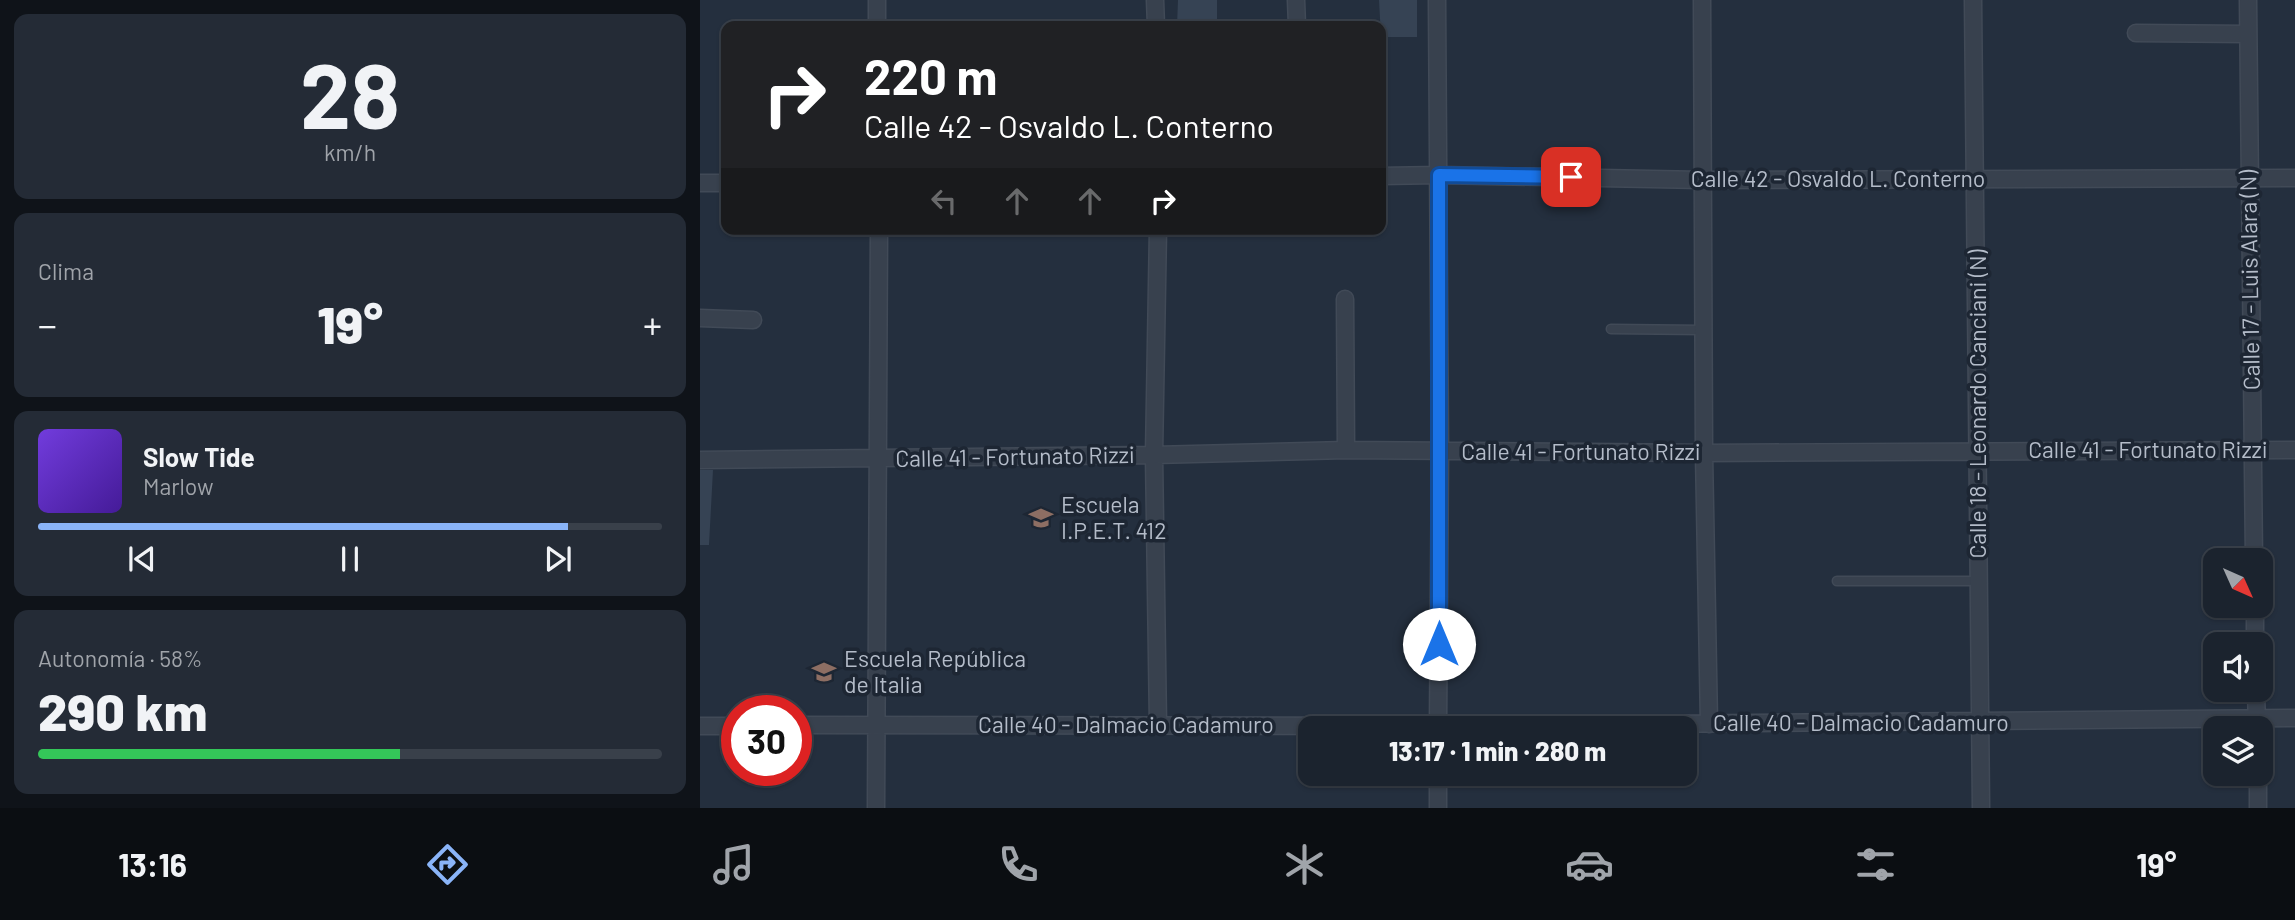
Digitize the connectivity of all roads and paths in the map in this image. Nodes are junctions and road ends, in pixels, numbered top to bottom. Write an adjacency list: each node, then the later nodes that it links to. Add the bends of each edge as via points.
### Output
1 (877, 0): 8 (street)
2 (1155, 0): 9 (street)
3 (1296, 0): 10 (street)
4 (1437, 0): 13 (street)
5 (1702, 0): 18 (street)
6 (1973, 0): 17 (street, Calle 18 - Leonardo Canciani (N))
7 (2248, 0): 12 (street, Calle 17 - Luis Alara (N))
8 (877, 21)
9 (1156, 21)
10 (1297, 21)
11 (2136, 33): 12 (street)
12 (2248, 34): 15 (street, Calle 17 - Luis Alara (N))
13 (1439, 175): 14 (street, Calle 42 - Osvaldo L. Conterno); 18 (street, Calle 42 - Osvaldo L. Conterno); 32 (street)
14 (1386, 176)
15 (2249, 178): 16 (street, Calle 42 - Osvaldo L. Conterno); 17 (street, Calle 42 - Osvaldo L. Conterno); 29 (street, Calle 17 - Luis Alara (N))
16 (2295, 178)
17 (1977, 179): 18 (street, Calle 42 - Osvaldo L. Conterno); 31 (street, Calle 18 - Leonardo Canciani (N))
18 (1702, 180): 27 (street)
19 (700, 183): 20 (street)
20 (721, 183)
21 (879, 235): 35 (street)
22 (1158, 235): 34 (street)
23 (1345, 299): 28 (street)
24 (700, 318): 25 (street)
25 (753, 320)
26 (1611, 329): 27 (lane)
27 (1703, 330): 33 (street)
28 (1346, 450): 32 (street, Calle 41 - Fortunato Rizzi); 34 (street, Calle 41 - Fortunato Rizzi)
29 (2252, 450): 30 (street, Calle 41 - Fortunato Rizzi); 31 (street, Calle 41 - Fortunato Rizzi); 37 (street, Calle 17 - Luis Alara (N))
30 (2295, 450)
31 (1978, 451): 33 (street, Calle 41 - Fortunato Rizzi); 39 (street, Calle 18 - Leonardo Canciani (N))
32 (1440, 452): 33 (street, Calle 41 - Fortunato Rizzi); 40 (street)
33 (1704, 453): 46 (street)
34 (1154, 455): 35 (street, Calle 41 - Fortunato Rizzi); 49 (street)
35 (877, 459): 36 (street, Calle 41 - Fortunato Rizzi); 48 (street)
36 (700, 460)
37 (2254, 548)
38 (1837, 580): 39 (lane)
39 (1979, 580): 43 (street, Calle 18 - Leonardo Canciani (N))
40 (1438, 716)
41 (2295, 718): 42 (street, Calle 40 - Dalmacio Cadamuro)
42 (2273, 721)
43 (1980, 722): 44 (street, Calle 40 - Dalmacio Cadamuro); 46 (street, Calle 40 - Dalmacio Cadamuro); 57 (street, Calle 18 - Leonardo Canciani (N))
44 (2203, 723)
45 (1697, 724): 46 (street, Calle 40 - Dalmacio Cadamuro)
46 (1709, 724)
47 (812, 725): 48 (street, Calle 40 - Dalmacio Cadamuro)
48 (875, 725): 49 (street, Calle 40 - Dalmacio Cadamuro); 55 (street)
49 (1158, 725): 52 (street, Calle 40 - Dalmacio Cadamuro)
50 (700, 726): 51 (street)
51 (721, 726)
52 (1298, 726)
53 (1438, 786): 56 (street)
54 (2258, 786): 58 (street)
55 (876, 808)
56 (1438, 808)
57 (1981, 808)
58 (2258, 808)

